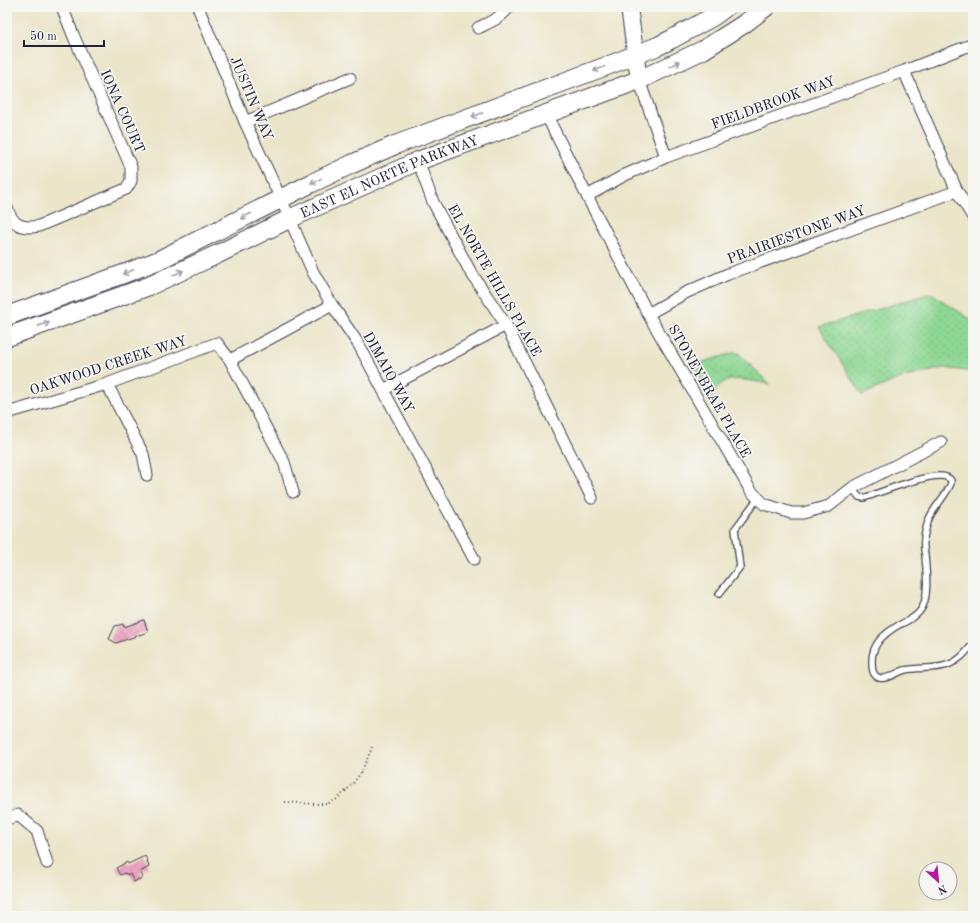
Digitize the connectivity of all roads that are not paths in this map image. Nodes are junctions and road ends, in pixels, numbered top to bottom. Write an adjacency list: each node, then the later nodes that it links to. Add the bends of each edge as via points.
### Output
1 (62, 7): 20 (street, IONA COURT, via 131,167 131,181 126,189 39,226 27,228 16,224)
2 (198, 7): 14 (street, JUSTIN WAY)
3 (509, 7): 7 (street, via 497,19)
4 (629, 7): 9 (main road)
5 (726, 7): 9 (main road, EAST EL NORTE PARKWAY, via 672,39)
6 (766, 7): 12 (main road, EAST EL NORTE PARKWAY, one-way to 6, via 703,50)
7 (478, 28)
8 (973, 44): 10 (street, FIELDBROOK WAY)
9 (635, 55): 12 (main road); 19 (main road, EAST EL NORTE PARKWAY, one-way to 19, via 395,145)
10 (904, 71): 15 (street, FIELDBROOK WAY); 17 (street)
11 (350, 78): 14 (street)
12 (639, 80): 13 (main road, EAST EL NORTE PARKWAY); 15 (street)
13 (546, 114): 16 (main road, EAST EL NORTE PARKWAY); 18 (street, STONEYBRAE PLACE)
14 (245, 122): 19 (street, JUSTIN WAY)
15 (666, 157): 18 (street, FIELDBROOK WAY, via 625,175)
16 (418, 161): 22 (main road, EAST EL NORTE PARKWAY); 26 (street, EL NORTE HILLS PLACE, via 433,202 470,271)
17 (957, 191): 21 (street); 24 (street, PRAIRIESTONE WAY, via 728,274 685,293)
18 (587, 196): 24 (street, STONEYBRAE PLACE)
19 (280, 199): 22 (street, DIMAIO WAY); 25 (main road, EAST EL NORTE PARKWAY, one-way to 25, via 159,260)
20 (7, 208)
21 (973, 217)
22 (289, 219): 23 (street, DIMAIO WAY, via 313,272); 27 (main road, EAST EL NORTE PARKWAY, one-way to 22, via 149,286)
23 (332, 305): 28 (street); 30 (street, DIMAIO WAY, via 359,345)
24 (648, 314): 37 (street, STONEYBRAE PLACE, via 751,491)
25 (7, 316)
26 (506, 325): 30 (street); 36 (street, EL NORTE HILLS PLACE)
27 (7, 337)
28 (230, 360): 29 (street, OAKWOOD CREEK WAY, via 217,344); 35 (street, via 284,462)
29 (107, 384): 31 (street, OAKWOOD CREEK WAY); 33 (street, via 143,454)
30 (383, 390): 38 (street, DIMAIO WAY)
31 (7, 413)
32 (941, 442): 34 (street, STONEYBRAE PLACE)
33 (147, 474)
34 (852, 488): 37 (street, STONEYBRAE PLACE, via 829,506 803,513 791,513 764,504); 40 (lane, via 859,497 864,498 925,478 945,476 951,484 929,518 924,540 926,583 923,607 915,617 896,627 878,642 872,659 874,675 885,679 906,670 950,664 961,658)
35 (293, 492)
36 (592, 498)
37 (758, 498): 39 (lane, via 735,529 740,567)
38 (474, 559)
39 (719, 594)
40 (973, 644)
41 (7, 819): 42 (street, via 18,816 37,831)
42 (47, 863)

